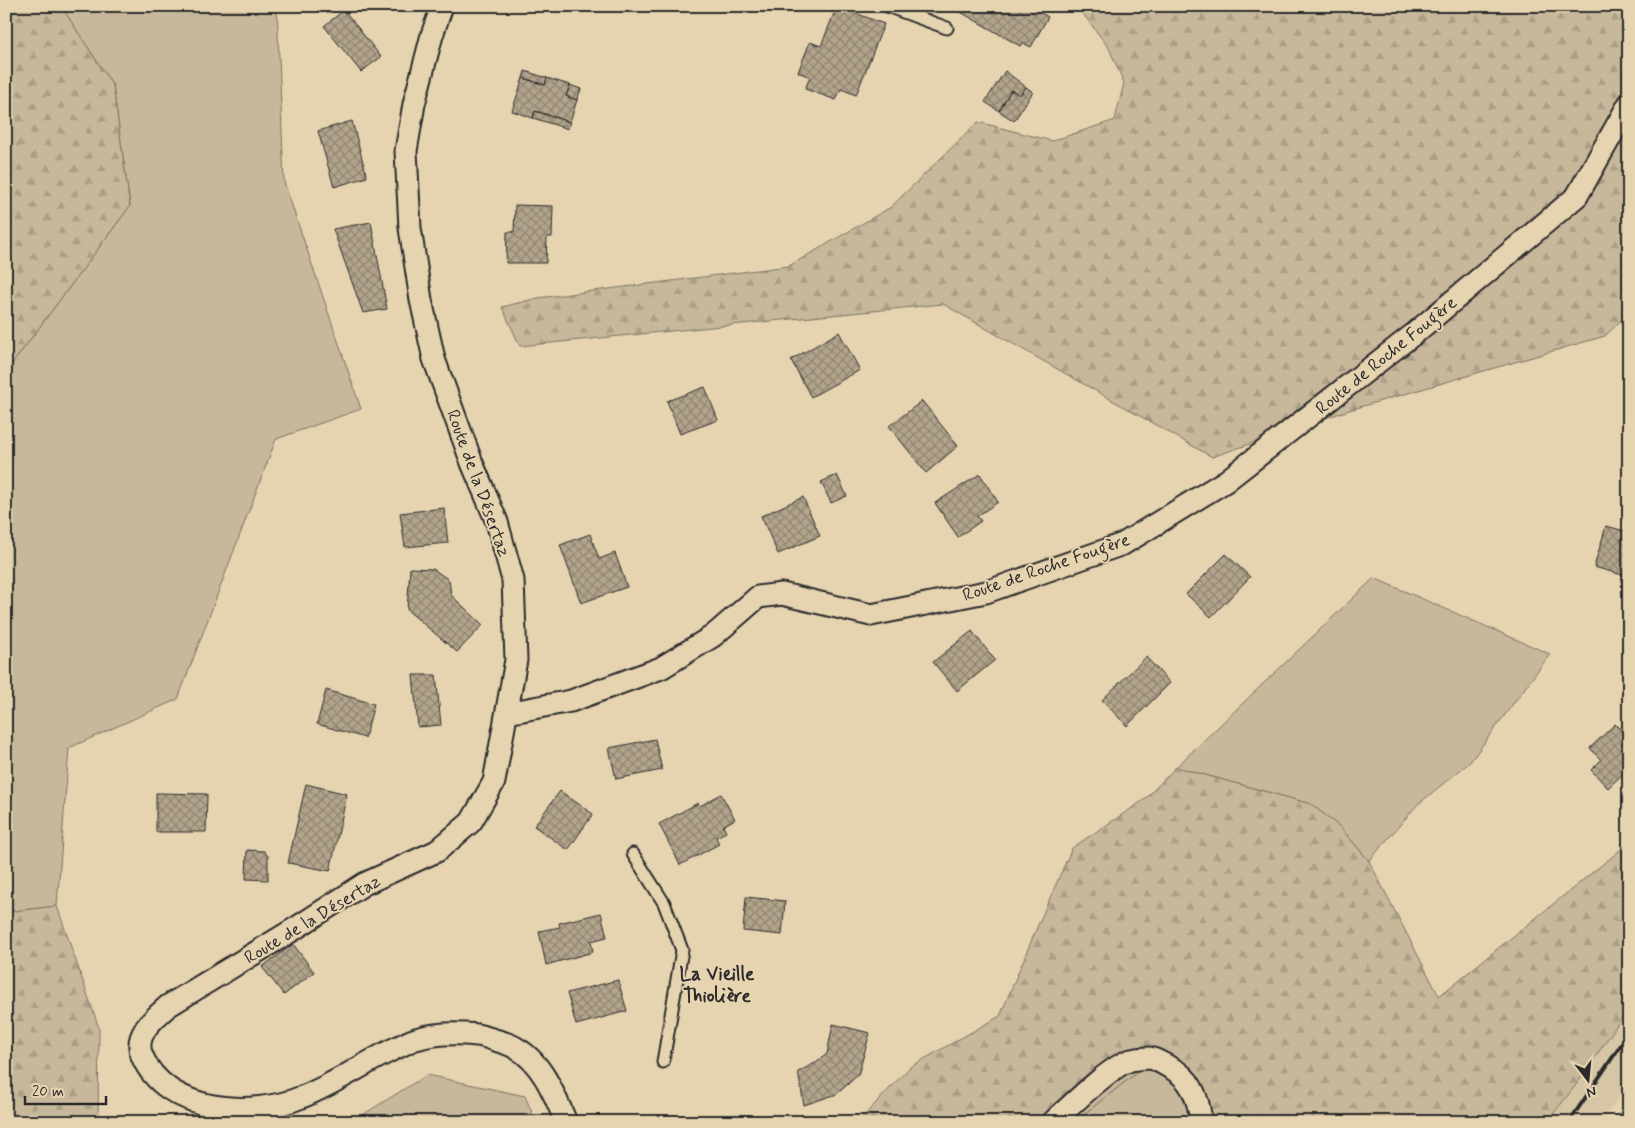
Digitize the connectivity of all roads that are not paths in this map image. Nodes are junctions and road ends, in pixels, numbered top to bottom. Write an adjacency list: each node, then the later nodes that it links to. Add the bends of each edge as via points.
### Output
1 (442, 6): 5 (street, Route de la Désertaz, via 414,104 406,151 410,228 434,359 497,522 513,580 516,660)
2 (887, 6): 3 (lane)
3 (948, 28)
4 (1629, 104): 5 (street, Route de Roche Fougère, via 1577,196 1415,333 1226,481 1123,544 986,592 871,615 782,594 758,597 713,636 661,668 571,701)
5 (507, 713): 8 (street, Route de la Désertaz, via 494,782 471,822 437,851 364,884 168,1006 151,1020 141,1036 141,1054 164,1085 196,1103 237,1108 274,1106 301,1098 416,1039 444,1034 478,1035 517,1048 532,1060 545,1078)
6 (632, 854): 7 (lane, via 664,903 682,950)
7 (662, 1062)
8 (566, 1122)
9 (1053, 1122): 10 (street, via 1113,1070 1130,1060 1151,1058 1176,1071 1192,1088)
10 (1202, 1122)

